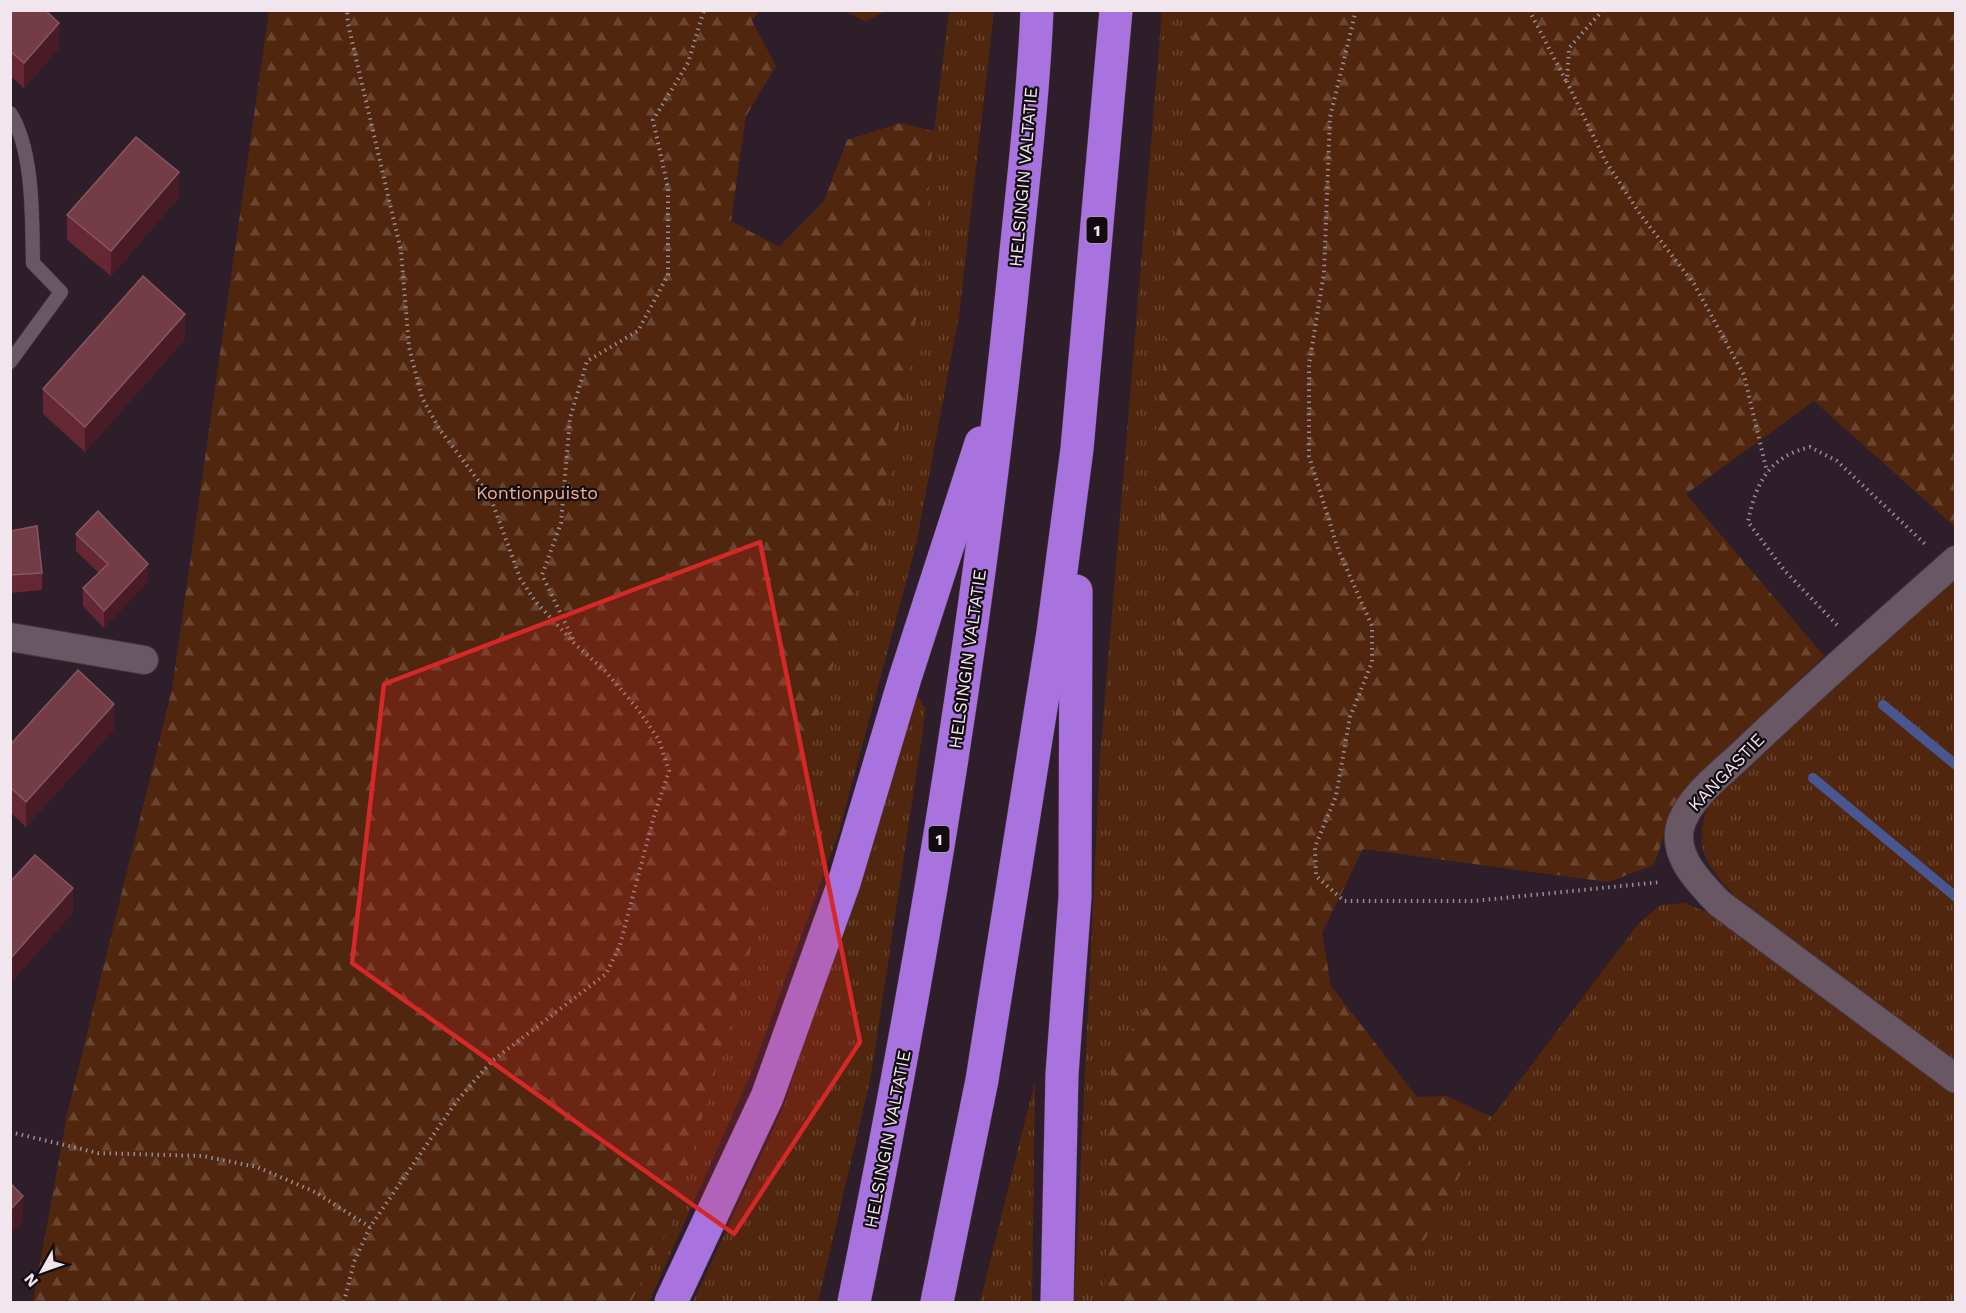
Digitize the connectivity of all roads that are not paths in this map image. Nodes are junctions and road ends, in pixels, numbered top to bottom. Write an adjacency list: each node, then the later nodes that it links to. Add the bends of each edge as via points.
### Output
1 (1037, 10): 5 (highway, HELSINGIN VALTATIE / 1)
2 (1116, 10): 6 (highway, 1)
3 (10, 113): 4 (lane, via 18,125 31,191 33,263 61,292)
4 (10, 362)
5 (1004, 373): 11 (highway, via 905,678 844,883 767,1097); 12 (highway, HELSINGIN VALTATIE / 1, via 974,625 901,1074)
6 (1077, 449): 13 (highway, 1, via 1053,632 984,1068); 14 (highway, via 1075,897 1062,1074)
7 (1952, 563): 10 (street, KANGASTIE, via 1693,801 1681,822 1679,843 1686,864 1719,903)
8 (10, 637): 9 (street)
9 (144, 660)
10 (1956, 1079)
11 (670, 1302)
12 (854, 1302)
13 (937, 1302)
14 (1057, 1302)

